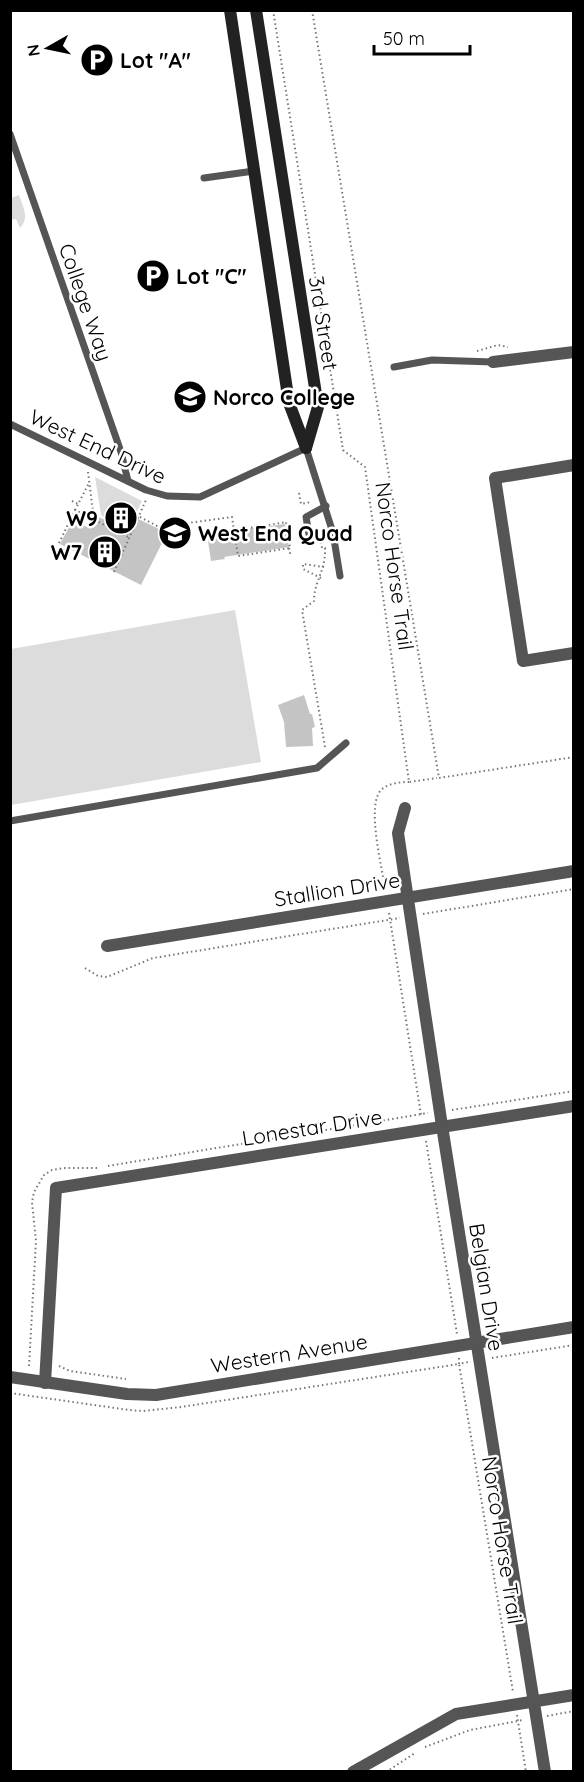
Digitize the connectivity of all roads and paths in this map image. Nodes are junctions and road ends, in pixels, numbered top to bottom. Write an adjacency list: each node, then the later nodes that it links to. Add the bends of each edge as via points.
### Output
1 (230, 10): 6 (street)
2 (256, 10): 12 (street, 3rd Street, via 318,407)
3 (273, 10): 43 (path, Norco Horse Trail, via 343,450 365,467)
4 (312, 10): 42 (path, Norco Horse Trail)
5 (10, 134): 16 (lane, College Way)
6 (254, 171): 7 (lane); 12 (street, via 290,404)
7 (204, 178)
8 (573, 352): 9 (street)
9 (494, 362): 10 (lane, via 432,360)
10 (394, 367)
11 (10, 424): 16 (lane, West End Drive)
12 (306, 448): 16 (lane, West End Drive, via 200,497 167,496); 22 (lane)
13 (573, 465): 38 (street, via 495,478 523,661)
14 (88, 472): 15 (path)
15 (89, 481): 20 (path); 25 (path)
16 (128, 481)
17 (299, 493): 21 (path, via 301,504 313,502)
18 (72, 501): 20 (path)
19 (146, 501): 24 (path)
20 (78, 504): 23 (path)
21 (313, 506)
22 (326, 506): 30 (lane, via 306,517); 36 (lane)
23 (75, 510): 25 (path); 31 (path)
24 (140, 517): 26 (path, via 159,526 232,517); 28 (path)
25 (94, 520): 28 (path)
26 (234, 530): 27 (path); 32 (path, via 238,556); 32 (path, via 286,522)
27 (220, 533)
28 (130, 538): 35 (path)
29 (320, 538): 34 (path, via 325,548)
30 (310, 540)
31 (59, 543)
32 (289, 548): 33 (path)
33 (292, 553)
34 (324, 567): 37 (path); 37 (path, via 303,564 303,569)
35 (114, 572)
36 (340, 576)
37 (321, 578): 41 (path, via 314,601 302,610)
38 (573, 653)
39 (346, 743): 41 (lane)
40 (573, 756): 42 (path, Norco Horse Trail)
41 (327, 759): 45 (lane, via 317,768)
42 (438, 778): 43 (path, Norco Horse Trail)
43 (409, 782): 49 (path, Norco Horse Trail, via 381,790 376,801)
44 (405, 808): 48 (street, Belgian Drive, via 398,833)
45 (10, 820)
46 (573, 871): 48 (street, Stallion Drive)
47 (573, 889): 50 (path)
48 (407, 898): 49 (street, Stallion Drive); 50 (street, Belgian Drive)
49 (386, 901): 51 (path, Norco Horse Trail); 52 (street, Stallion Drive)
50 (410, 917): 51 (path); 56 (street, Belgian Drive)
51 (390, 919): 53 (path, via 153,958 107,977); 57 (path, Norco Horse Trail)
52 (107, 946)
53 (85, 968)
54 (573, 1091): 56 (path)
55 (573, 1106): 58 (street, Lonestar Drive)
56 (440, 1112): 57 (path); 58 (street, Belgian Drive)
57 (421, 1114): 59 (path, Norco Horse Trail); 60 (path)
58 (441, 1126): 59 (street, Lonestar Drive); 63 (street, Belgian Drive)
59 (424, 1129): 65 (path, Norco Horse Trail); 68 (street, Lonestar Drive, via 56,1188)
60 (109, 1166)
61 (97, 1168): 67 (path, via 52,1170 44,1175 34,1192 36,1240)
62 (573, 1327): 63 (street, Western Avenue)
63 (476, 1343): 65 (street, Western Avenue); 66 (street, Belgian Drive)
64 (573, 1345): 66 (path)
65 (459, 1346): 69 (path, Norco Horse Trail); 73 (street, Western Avenue, via 156,1395)
66 (479, 1360): 69 (path); 77 (street, Belgian Drive)
67 (30, 1361): 68 (path); 72 (path)
68 (46, 1364): 71 (path); 73 (street)
69 (459, 1364): 75 (path, via 157,1410 129,1410); 78 (path, Norco Horse Trail)
70 (10, 1377): 72 (street, Western Avenue)
71 (126, 1379)
72 (28, 1380): 73 (street, Western Avenue); 75 (path)
73 (45, 1383)
74 (10, 1393): 75 (path)
75 (26, 1395)
76 (573, 1695): 77 (street)
77 (534, 1701): 78 (street); 85 (street, Belgian Drive)
78 (515, 1704): 79 (path, Norco Horse Trail); 82 (street, via 456,1714)
79 (518, 1721): 80 (path, via 470,1730); 84 (path, Norco Horse Trail)
80 (425, 1747)
81 (417, 1752): 83 (path)
82 (352, 1772)
83 (386, 1772)
84 (526, 1772)
85 (545, 1772)

